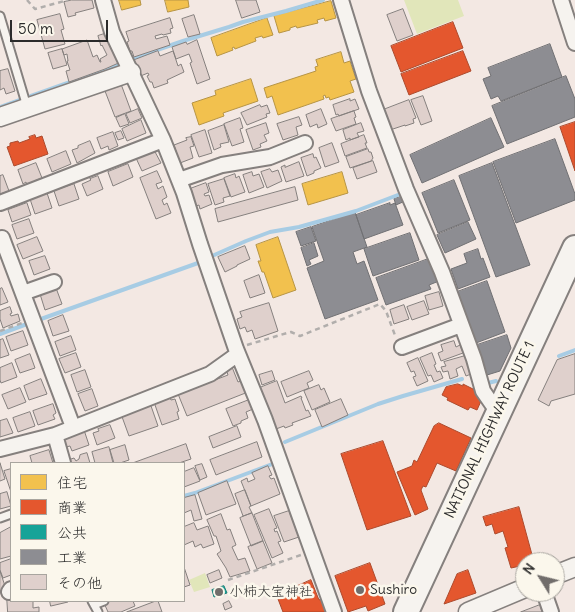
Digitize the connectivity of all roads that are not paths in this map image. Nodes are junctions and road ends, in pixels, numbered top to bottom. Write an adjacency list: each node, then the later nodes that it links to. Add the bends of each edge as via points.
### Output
1 (103, 0): 6 (street, via 112,32)
2 (341, 0): 18 (street, via 369,91)
3 (561, 0): 5 (street)
4 (0, 16): 7 (lane)
5 (575, 43)
6 (131, 72): 8 (street); 9 (street)
7 (22, 89)
8 (0, 117)
9 (163, 140): 11 (street); 12 (street)
10 (305, 143): 11 (street, via 270,157 222,165)
11 (179, 180): 20 (street)
12 (0, 203)
13 (1, 236): 17 (street)
14 (575, 248): 21 (highway, NATIONAL HIGHWAY ROUTE 1)
15 (54, 282): 17 (street)
16 (575, 282): 31 (highway, NATIONAL HIGHWAY ROUTE 1)
17 (23, 293): 22 (street)
18 (461, 325): 19 (street); 21 (street, via 484,391)
19 (402, 347)
20 (237, 352): 22 (street, via 210,374); 29 (street)
21 (499, 410): 30 (highway, NATIONAL HIGHWAY ROUTE 1)
22 (73, 427): 23 (street)
23 (55, 435): 24 (street); 25 (street)
24 (0, 449)
25 (63, 462)
26 (515, 592): 32 (street)
27 (93, 603): 28 (lane)
28 (98, 612)
29 (334, 612)
30 (406, 612)
31 (422, 612)
32 (468, 612)

